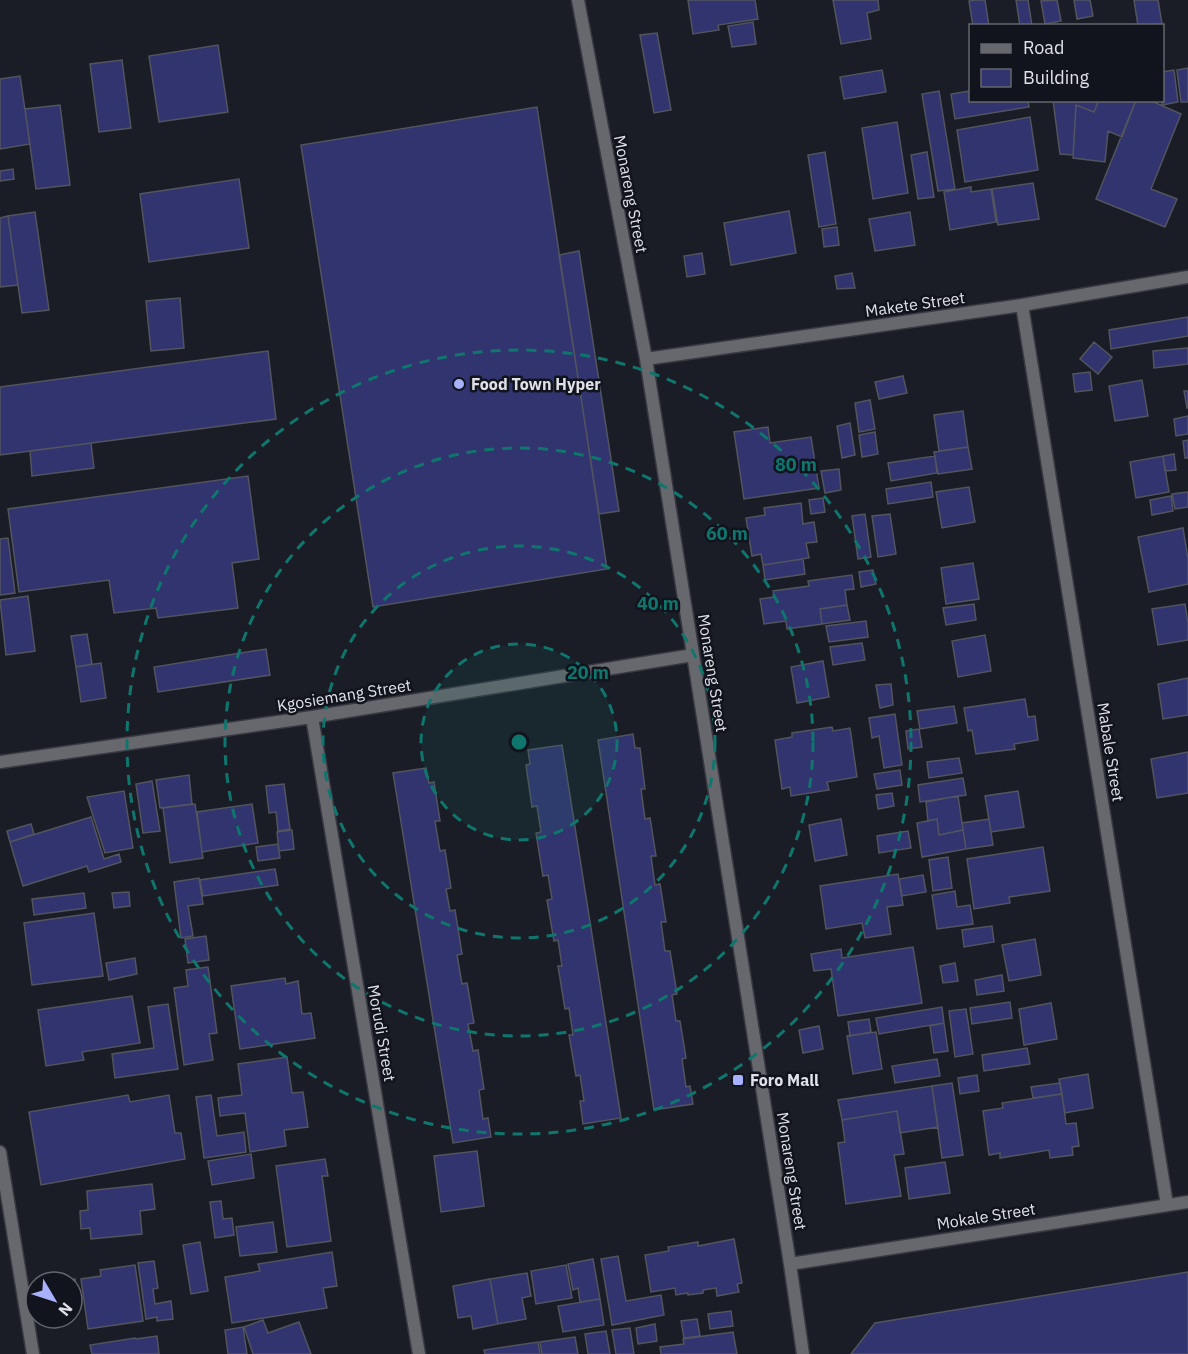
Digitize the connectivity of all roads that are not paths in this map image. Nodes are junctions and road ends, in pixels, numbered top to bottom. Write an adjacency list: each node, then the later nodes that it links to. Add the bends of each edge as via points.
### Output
1 (578, 0): 4 (street, Monareng Street)
2 (1188, 277): 3 (street, Makete Street)
3 (1022, 305): 4 (street, Makete Street); 10 (street, Mabale Street)
4 (646, 359): 5 (street, Monareng Street)
5 (693, 655): 6 (street, Kgosiemang Street); 11 (street, Monareng Street)
6 (312, 717): 7 (street, Kgosiemang Street); 13 (street, Morudi Street)
7 (0, 762)
8 (0, 1152): 12 (street)
9 (1188, 1202): 10 (street, Mokale Street)
10 (1167, 1205): 11 (street, Mokale Street)
11 (790, 1263): 14 (street, Monareng Street)
12 (33, 1354)
13 (419, 1354)
14 (803, 1354)

